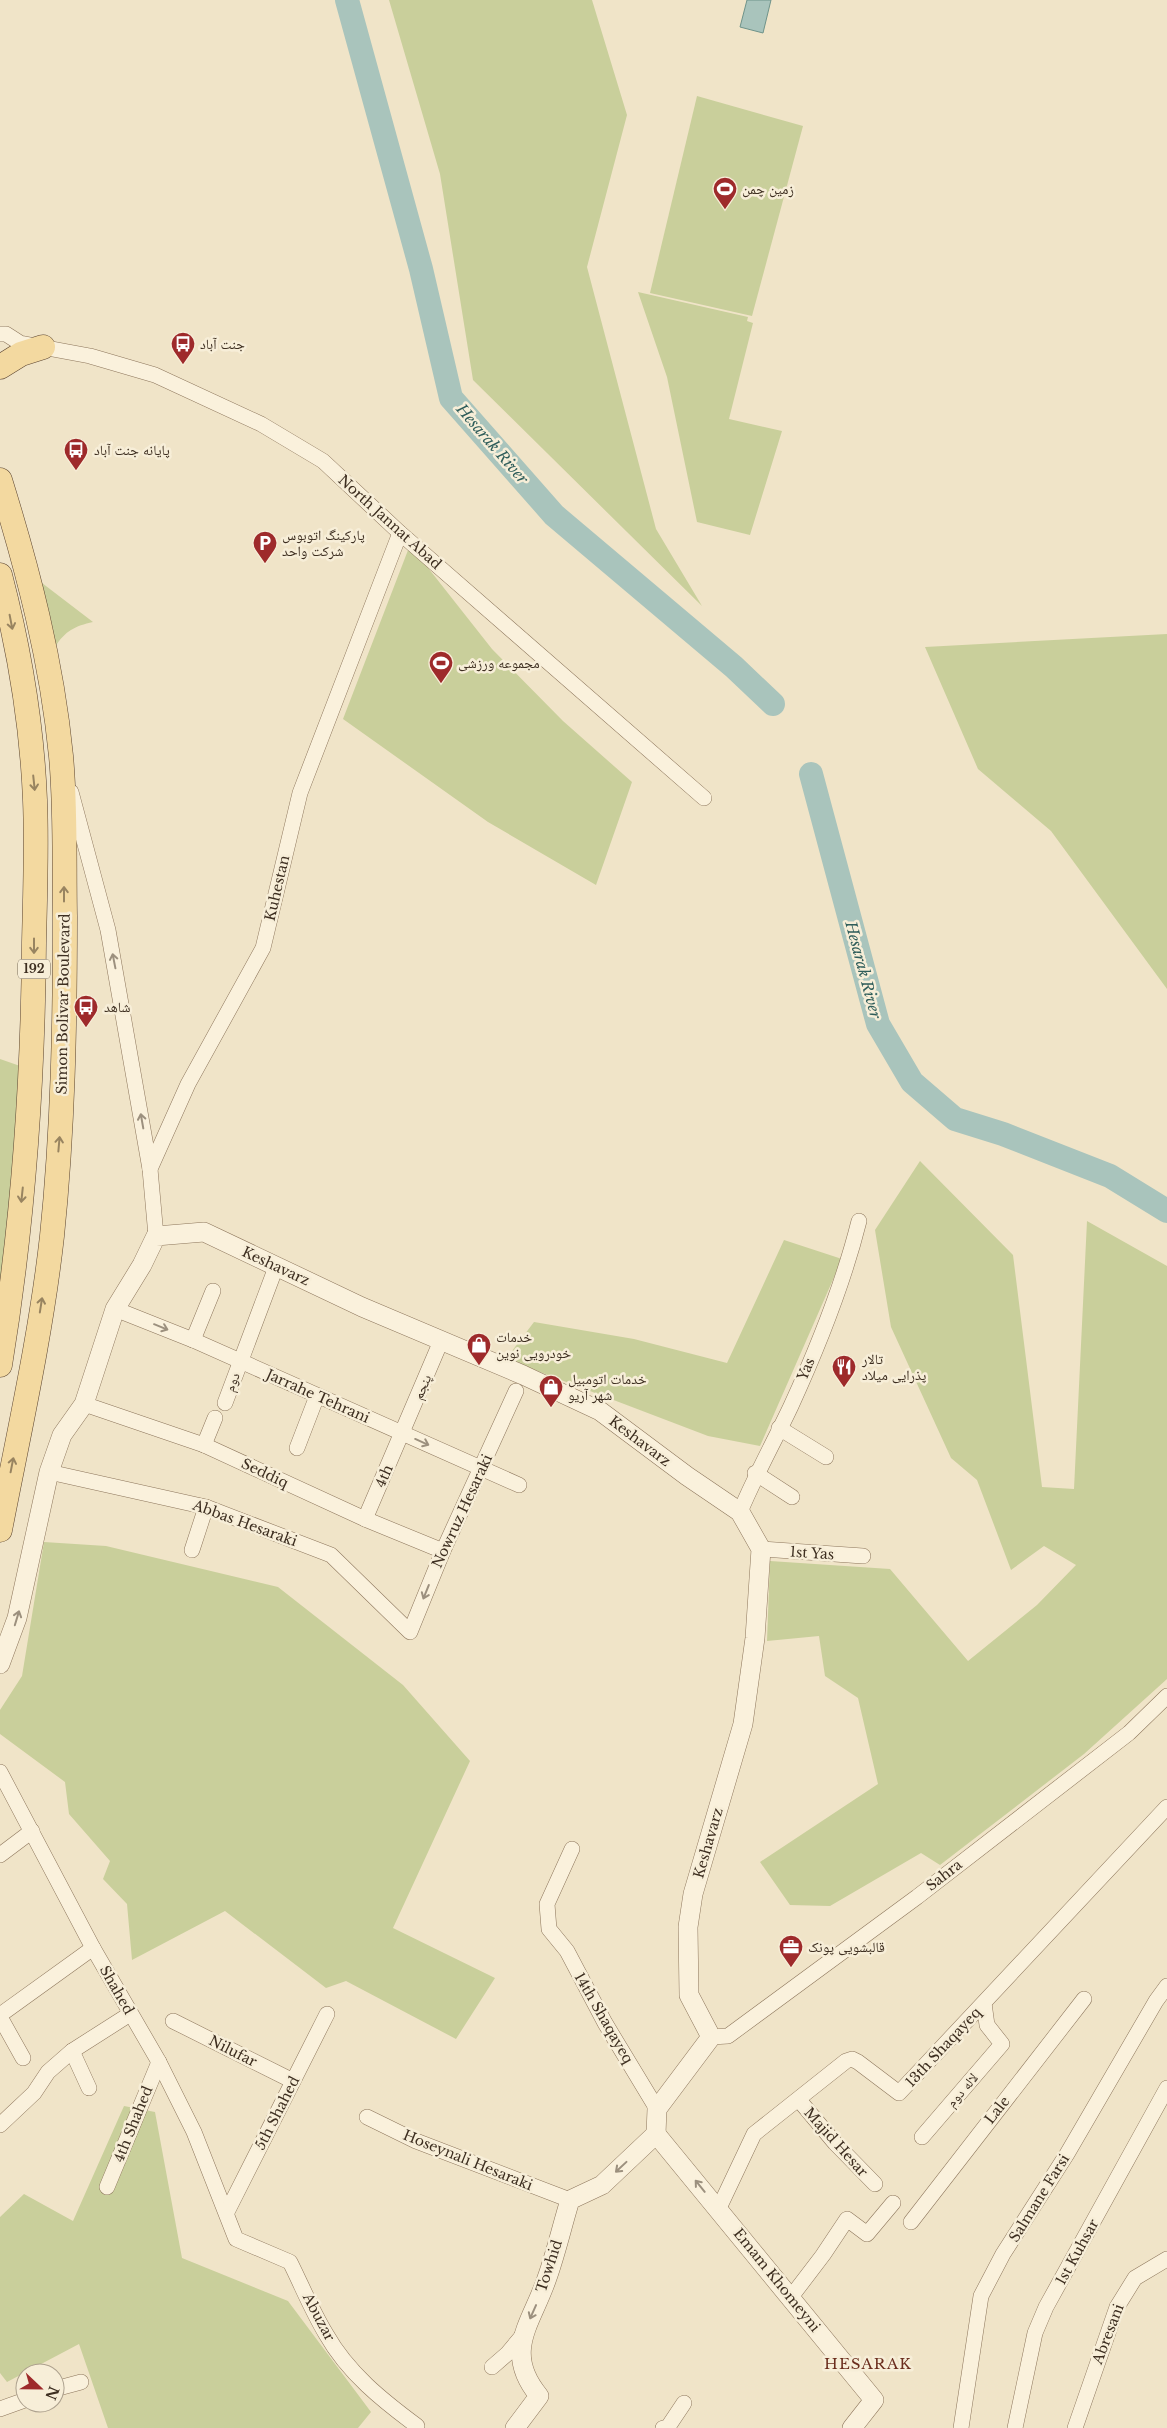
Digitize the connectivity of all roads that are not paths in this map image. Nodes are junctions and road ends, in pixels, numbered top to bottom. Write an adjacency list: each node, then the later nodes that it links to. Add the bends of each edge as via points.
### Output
1 (0, 334): 2 (street, North Jannat Abad)
2 (20, 343): 3 (street, North Jannat Abad); 4 (street)
3 (43, 347): 5 (main road, via 21,354); 7 (street, North Jannat Abad, via 90,356 155,375 261,424 323,461)
4 (0, 351)
5 (0, 367)
6 (0, 480): 9 (main road, Simon Bolivar Boulevard / 192, via 26,564 48,669)
7 (400, 533): 10 (street, North Jannat Abad); 11 (street, Kuhestan, via 300,793 263,948 188,1084)
8 (0, 575): 16 (main road, Simon Bolivar Boulevard / 192, one-way to 16, via 24,694 35,799 34,1027 30,1118)
9 (61, 756): 11 (street, one-way to 9, via 108,930); 40 (main road, Simon Bolivar Boulevard / 192, one-way to 9, via 29,1382 52,1236 65,1025)
10 (704, 798)
11 (150, 1169): 13 (street, Kuhestan)
12 (859, 1221): 27 (street, Yas, via 831,1310)
13 (156, 1236): 14 (street, Keshavarz, via 204,1232); 17 (street)
14 (276, 1267): 19 (street, Keshavarz); 20 (street, دوم)
15 (213, 1291): 18 (street)
16 (5, 1308): 21 (main road, Simon Bolivar Boulevard / 192)
17 (115, 1309): 18 (street, Jarrahe Tehrani, one-way to 18); 25 (street)
18 (193, 1340): 20 (street, Jarrahe Tehrani)
19 (441, 1341): 28 (street, پنجم); 38 (street, Keshavarz, via 600,1411)
20 (240, 1362): 23 (street, Jarrahe Tehrani); 24 (street, دوم)
21 (0, 1365)
22 (516, 1391): 32 (street, Nowruz Hesaraki)
23 (317, 1396): 28 (street, Jarrahe Tehrani); 30 (street)
24 (225, 1402)
25 (84, 1404): 29 (street, Seddiq); 33 (street, via 62,1435)
26 (215, 1418): 29 (street)
27 (779, 1428): 31 (street); 34 (street, Yas)
28 (403, 1434): 32 (street, Jarrahe Tehrani, one-way to 32); 39 (street, 4th)
29 (204, 1445): 39 (street, Seddiq)
30 (297, 1448)
31 (826, 1457)
32 (482, 1468): 35 (street, Jarrahe Tehrani); 43 (street, Nowruz Hesaraki)
33 (49, 1472): 37 (street, Abbas Hesaraki); 46 (street, one-way to 33, via 18,1618)
34 (755, 1474): 36 (street); 38 (street, Yas)
35 (519, 1485)
36 (792, 1497)
37 (206, 1507): 42 (street); 45 (street, Abbas Hesaraki, via 331,1555)
38 (740, 1512): 41 (street, Keshavarz)
39 (365, 1519): 43 (street, Seddiq)
40 (0, 1530)
41 (761, 1549): 44 (street, 1st Yas); 61 (street, Keshavarz, via 755,1638 743,1724 693,1894 688,1927 689,1995)
42 (192, 1550)
43 (443, 1551): 45 (street, Nowruz Hesaraki, one-way to 45)
44 (863, 1556)
45 (410, 1632)
46 (0, 1664)
47 (1167, 1696): 61 (street, Sahra, via 1129,1733 916,1897 728,2036)
48 (0, 1772): 50 (street, Shahed)
49 (1167, 1807): 56 (street, 13th Shaqayeq)
50 (32, 1831): 52 (street); 53 (street, Shahed)
51 (572, 1849): 69 (street, 14th Shaqayeq, via 547,1904 549,1929 567,1951 605,2023)
52 (0, 1855)
53 (93, 1948): 57 (street, Shahed); 59 (street)
54 (1167, 1986): 94 (street, Salmane Farsi, via 1003,2254 981,2296)
55 (1084, 1999): 80 (street, Lale)
56 (984, 2003): 68 (street, 13th Shaqayeq, via 899,2093 852,2059); 73 (street, لاله دوم, via 987,2025 1002,2044)
57 (130, 2014): 62 (street); 64 (street, Shahed)
58 (327, 2014): 65 (street, 5th Shahed)
59 (0, 2016): 63 (street)
60 (173, 2021): 65 (street, Nilufar)
61 (711, 2037): 69 (street)
62 (72, 2051): 66 (street); 71 (street, via 48,2072 34,2094)
63 (23, 2058)
64 (159, 2062): 75 (street, 4th Shahed); 79 (street, Shahed, via 194,2132)
65 (293, 2081): 79 (street, 5th Shahed)
66 (89, 2088)
67 (1167, 2088): 95 (street, 1st Kuhsar, via 1046,2307 1035,2333)
68 (799, 2100): 74 (street, Majid Hesar); 78 (street, 13th Shaqayeq, via 754,2134)
69 (657, 2109): 72 (street)
70 (367, 2117): 76 (street, Hoseynali Hesaraki, via 416,2141)
71 (0, 2125)
72 (656, 2134): 76 (street, one-way to 76, via 602,2185); 78 (street, Emam Khomeyni, one-way to 72)
73 (922, 2136)
74 (874, 2184)
75 (107, 2187)
76 (570, 2200): 83 (street, Towhid, one-way to 83, via 547,2279)
77 (893, 2203): 82 (street, via 868,2234 847,2219)
78 (719, 2208): 82 (street, Emam Khomeyni)
79 (227, 2212): 90 (street, Abuzar, via 236,2239 290,2262 326,2336 357,2377)
80 (911, 2222)
81 (1167, 2260): 96 (street, Abresani, via 1136,2278 1116,2307)
82 (791, 2297): 93 (street, Emam Khomeyni, via 874,2400)
83 (522, 2336): 84 (street); 91 (street, Towhid, via 523,2370 528,2383 539,2396)
84 (492, 2367)
85 (80, 2382): 86 (street)
86 (65, 2386)
87 (684, 2403): 92 (street)
88 (15, 2404): 89 (street)
89 (0, 2409)
90 (417, 2426)
91 (515, 2428)
92 (667, 2428)
93 (852, 2428)
94 (961, 2428)
95 (1016, 2428)
96 (1076, 2428)

